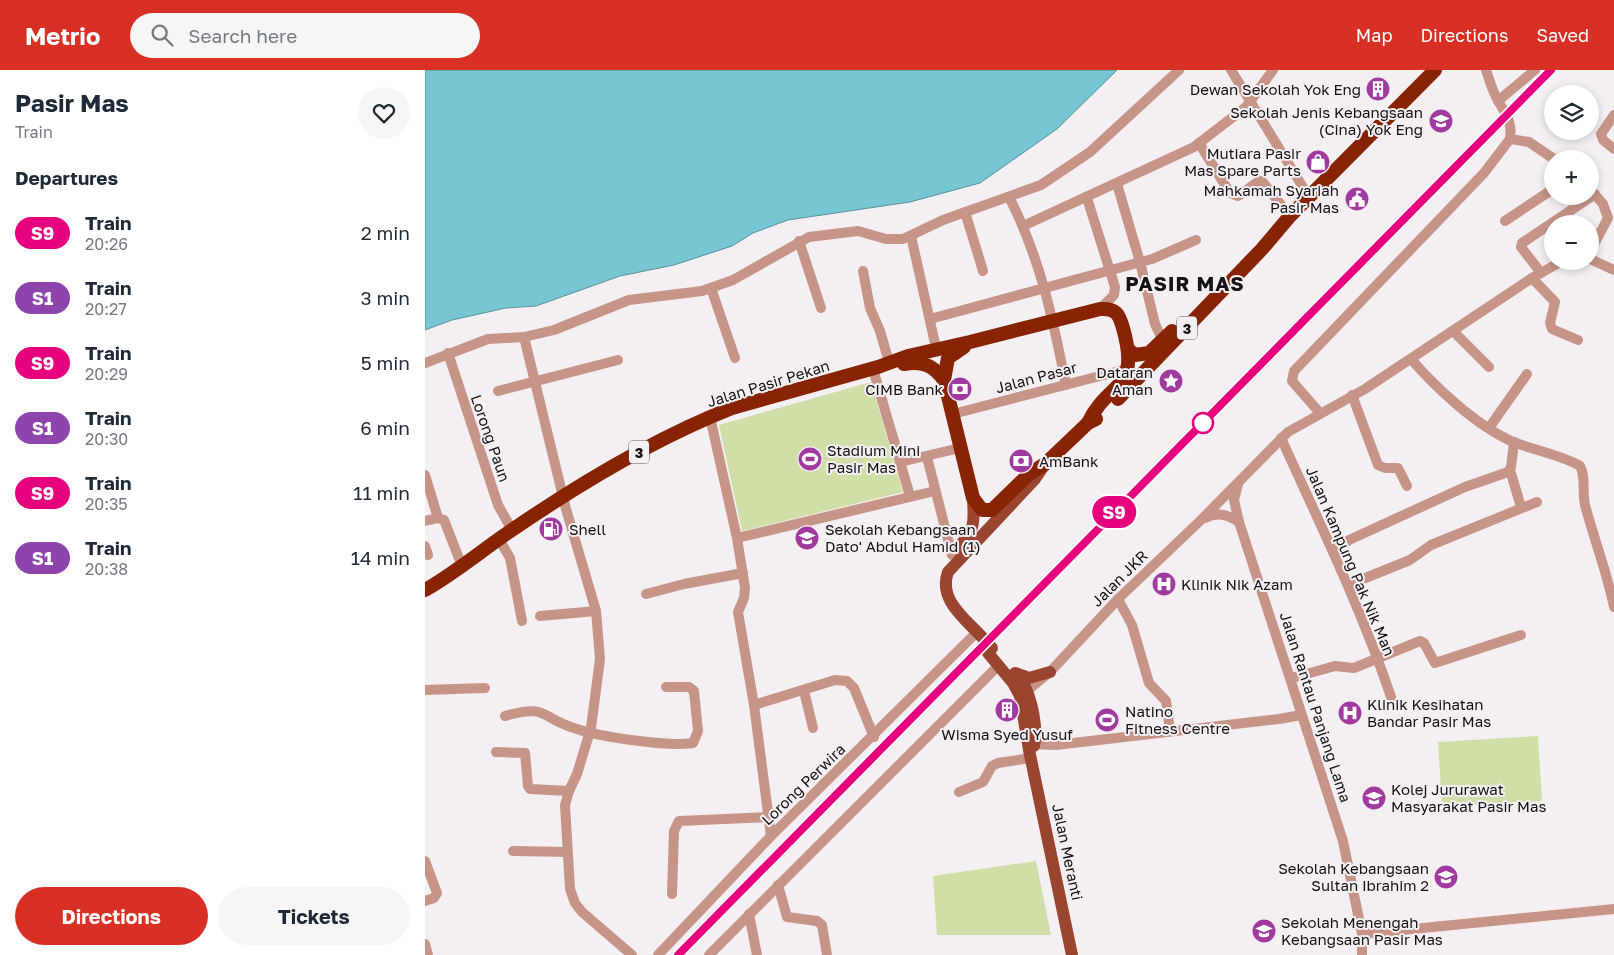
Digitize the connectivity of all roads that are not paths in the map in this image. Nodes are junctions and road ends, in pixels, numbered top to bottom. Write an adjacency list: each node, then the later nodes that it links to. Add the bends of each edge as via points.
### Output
1 (1179, 70): 16 (street, via 1090,152 1041,186)
2 (1231, 70): 7 (street)
3 (1273, 70): 7 (street)
4 (1435, 70): 18 (highway, 3)
5 (1486, 70): 8 (street)
6 (1535, 70): 8 (street)
7 (1251, 101): 11 (street); 18 (street)
8 (1498, 101): 10 (street, via 1508,118)
9 (1614, 115): 12 (street, via 1601,136)
10 (1510, 139): 13 (street, via 1529,142); 65 (street, via 1483,173 1294,371 1292,381)
11 (1199, 143): 14 (street, via 1179,156); 22 (street, via 1230,193 1238,196 1262,181)
12 (1614, 149)
13 (1544, 152)
14 (1117, 184): 17 (street); 30 (street)
15 (1544, 196): 23 (street)
16 (1009, 198): 21 (street); 24 (street)
17 (1087, 198): 24 (street); 32 (street)
18 (1309, 198): 22 (highway, 3)
19 (1599, 199): 25 (street, via 1608,218)
20 (1574, 205): 37 (street, via 1522,243 1521,247)
21 (965, 212): 26 (street); 36 (street)
22 (1285, 221): 29 (highway, 3)
23 (1505, 221)
24 (1023, 226): 39 (street)
25 (1599, 235)
26 (911, 236): 28 (street, via 886,238 858,231 821,234); 42 (street)
27 (1196, 240): 30 (street)
28 (799, 241): 38 (street, via 733,280); 40 (street)
29 (1249, 258): 46 (highway, 3); 68 (highway, 3, via 1141,378 1098,418)
30 (1140, 262): 32 (street); 46 (street, via 1155,324)
31 (1599, 263): 34 (street)
32 (1111, 270): 39 (street); 41 (street, via 1115,292)
33 (1547, 270): 37 (street, Jalan JKR)
34 (1614, 270)
35 (863, 271): 56 (street, via 869,308 880,331)
36 (983, 271)
37 (1537, 276): 44 (street, Jalan JKR); 47 (street, via 1555,302 1552,329)
38 (711, 288): 45 (street, via 629,300 573,324); 52 (street)
39 (1045, 289): 42 (street); 43 (street)
40 (821, 308)
41 (1100, 309): 43 (highway, Jalan Pasir Pekan / 3); 50 (highway, 3, via 1112,309 1120,315)
42 (930, 319): 49 (street)
43 (1053, 321): 48 (highway, Jalan Pasir Pekan / 3); 62 (street)
44 (1453, 331): 53 (street, Jalan JKR); 57 (street)
45 (524, 337): 51 (street, via 488,339); 61 (street)
46 (1163, 340): 50 (highway, 3, via 1144,355 1135,356)
47 (1578, 340)
48 (971, 342): 49 (highway, Jalan Pasir Pekan / 3); 60 (highway, 3, via 947,358)
49 (936, 348): 56 (highway, Jalan Pasir Pekan / 3)
50 (1130, 351): 58 (highway, 3)
51 (447, 353): 55 (street); 91 (street, Lorong Paun, via 497,505)
52 (735, 358)
53 (1411, 358): 64 (street, Jalan JKR); 69 (street, via 1446,394)
54 (618, 360): 61 (street)
55 (425, 363)
56 (880, 366): 60 (highway, 3, via 920,362 935,368); 67 (highway, Jalan Pasir Pekan / 3); 74 (street)
57 (1489, 367)
58 (1127, 369): 62 (street, Jalan Pasar); 68 (highway, 3, via 1121,384 1093,412)
59 (1527, 374): 69 (street)
60 (944, 380): 66 (highway, 3)
61 (536, 382): 63 (street); 82 (street)
62 (1066, 385): 66 (street, Jalan Pasar)
63 (498, 391)
64 (1352, 395): 65 (street, Jalan JKR); 79 (street, via 1378,465 1398,468)
65 (1319, 412): 70 (street, Jalan JKR)
66 (953, 414): 72 (highway, 3)
67 (710, 417): 82 (highway, Jalan Pasir Pekan / 3, via 657,442); 92 (street)
68 (1088, 423): 75 (highway, 3)
69 (1489, 428): 71 (street)
70 (1281, 438): 78 (street, Jalan JKR); 94 (street, Jalan Kampung Pak Nik Man)
71 (1514, 442): 76 (street); 97 (street, via 1572,462 1581,469 1585,505)
72 (960, 448): 73 (street); 83 (highway, 3)
73 (927, 457): 74 (street); 80 (street)
74 (900, 462): 81 (street)
75 (1045, 464): 86 (main road, via 1035,479); 86 (highway, 3, via 1029,474)
76 (1510, 470): 85 (street); 94 (street, via 1349,540)
77 (425, 475): 87 (street)
78 (1239, 481): 88 (street, Jalan JKR); 90 (street, Jalan Rantau Panjang Lama, via 1233,500)
79 (1407, 486)
80 (935, 491): 81 (street); 95 (street)
81 (911, 496): 92 (street)
82 (565, 497): 91 (highway, Jalan Pasir Pekan / 3); 105 (street)
83 (973, 498): 86 (highway, via 981,510); 95 (main road, via 975,522)
84 (1537, 502): 85 (street)
85 (1521, 507): 99 (street, via 1431,545 1400,565)
86 (998, 510): 101 (main road, via 950,567)
87 (438, 518): 89 (street); 96 (street, via 447,524)
88 (1201, 520): 90 (street, via 1212,515 1224,515); 103 (street, Jalan JKR)
89 (425, 521)
90 (1239, 522): 115 (street, Jalan Rantau Panjang Lama)
91 (511, 530): 93 (highway, Jalan Pasir Pekan / 3)
92 (737, 538): 98 (street)
93 (499, 539): 96 (highway, Jalan Pasir Pekan / 3); 107 (street, via 510,558)
94 (1333, 553): 99 (street, Jalan Kampung Pak Nik Man)
95 (952, 555): 101 (main road, via 940,573)
96 (462, 566): 100 (highway, Jalan Pasir Pekan / 3)
97 (1609, 566): 104 (street)
98 (743, 573): 102 (street); 122 (street, via 745,593 738,612)
99 (1348, 585): 111 (street, Jalan Kampung Pak Nik Man)
100 (425, 590)
101 (942, 592): 109 (main road, Jalan Meranti)
102 (646, 594)
103 (1117, 599): 113 (street, Jalan JKR); 126 (street, via 1132,625 1149,683 1166,701)
104 (1614, 607)
105 (596, 611): 106 (street); 127 (street, via 600,658)
106 (540, 616)
107 (523, 621)
108 (1521, 635): 111 (street, via 1435,663 1422,641)
109 (976, 638): 110 (main road, Jalan Meranti, bridge); 128 (street, Lorong Perwira)
110 (990, 650): 112 (main road, Jalan Meranti); 114 (main road, Jalan Meranti)
111 (1378, 657): 115 (street, via 1354,668 1335,666); 121 (street, Jalan Kampung Pak Nik Man)
112 (999, 665): 120 (main road, Jalan Meranti); 138 (street)
113 (1049, 672): 114 (main road, via 1029,678); 120 (street, Jalan JKR)
114 (1015, 674): 120 (main road, Jalan Meranti)
115 (1292, 678): 123 (street, Jalan Rantau Panjang Lama)
116 (666, 687): 127 (street, via 695,690 698,731 693,743 677,744)
117 (485, 688): 118 (street)
118 (425, 690)
119 (804, 691): 122 (street); 125 (street); 128 (street, via 835,680 847,681 854,688)
120 (1024, 694): 129 (main road, Jalan Meranti)
121 (1391, 697)
122 (754, 705): 133 (street)
123 (1301, 714): 126 (street); 143 (street, Jalan Rantau Panjang Lama, via 1343,841)
124 (505, 716): 127 (street, via 526,711 540,712)
125 (813, 728)
126 (1170, 730): 129 (street, via 1056,744)
127 (590, 733): 131 (street)
128 (874, 737): 134 (street, Lorong Perwira)
129 (1031, 751): 132 (street, via 998,763 983,782); 152 (main road, Jalan Meranti)
130 (496, 752): 131 (street, via 525,753 530,789)
131 (569, 791): 136 (street, via 565,805)
132 (959, 792)
133 (768, 817): 134 (street); 139 (street, via 679,822 674,831)
134 (771, 836): 148 (street, Lorong Perwira)
135 (513, 851): 136 (street)
136 (567, 852): 147 (street, via 570,889 575,903)
137 (425, 861): 140 (street, via 437,894)
138 (778, 885): 142 (street); 151 (street, via 787,917 817,921 822,925)
139 (672, 894)
140 (425, 901)
141 (1614, 910): 143 (street)
142 (749, 914): 149 (street); 150 (street)
143 (1362, 934): 145 (street, Jalan Rantau Panjang Lama)
144 (425, 944): 146 (street)
145 (1365, 952)
146 (428, 955)
147 (632, 955)
148 (658, 955)
149 (709, 955)
150 (757, 955)
151 (827, 955)
152 (1072, 955)

